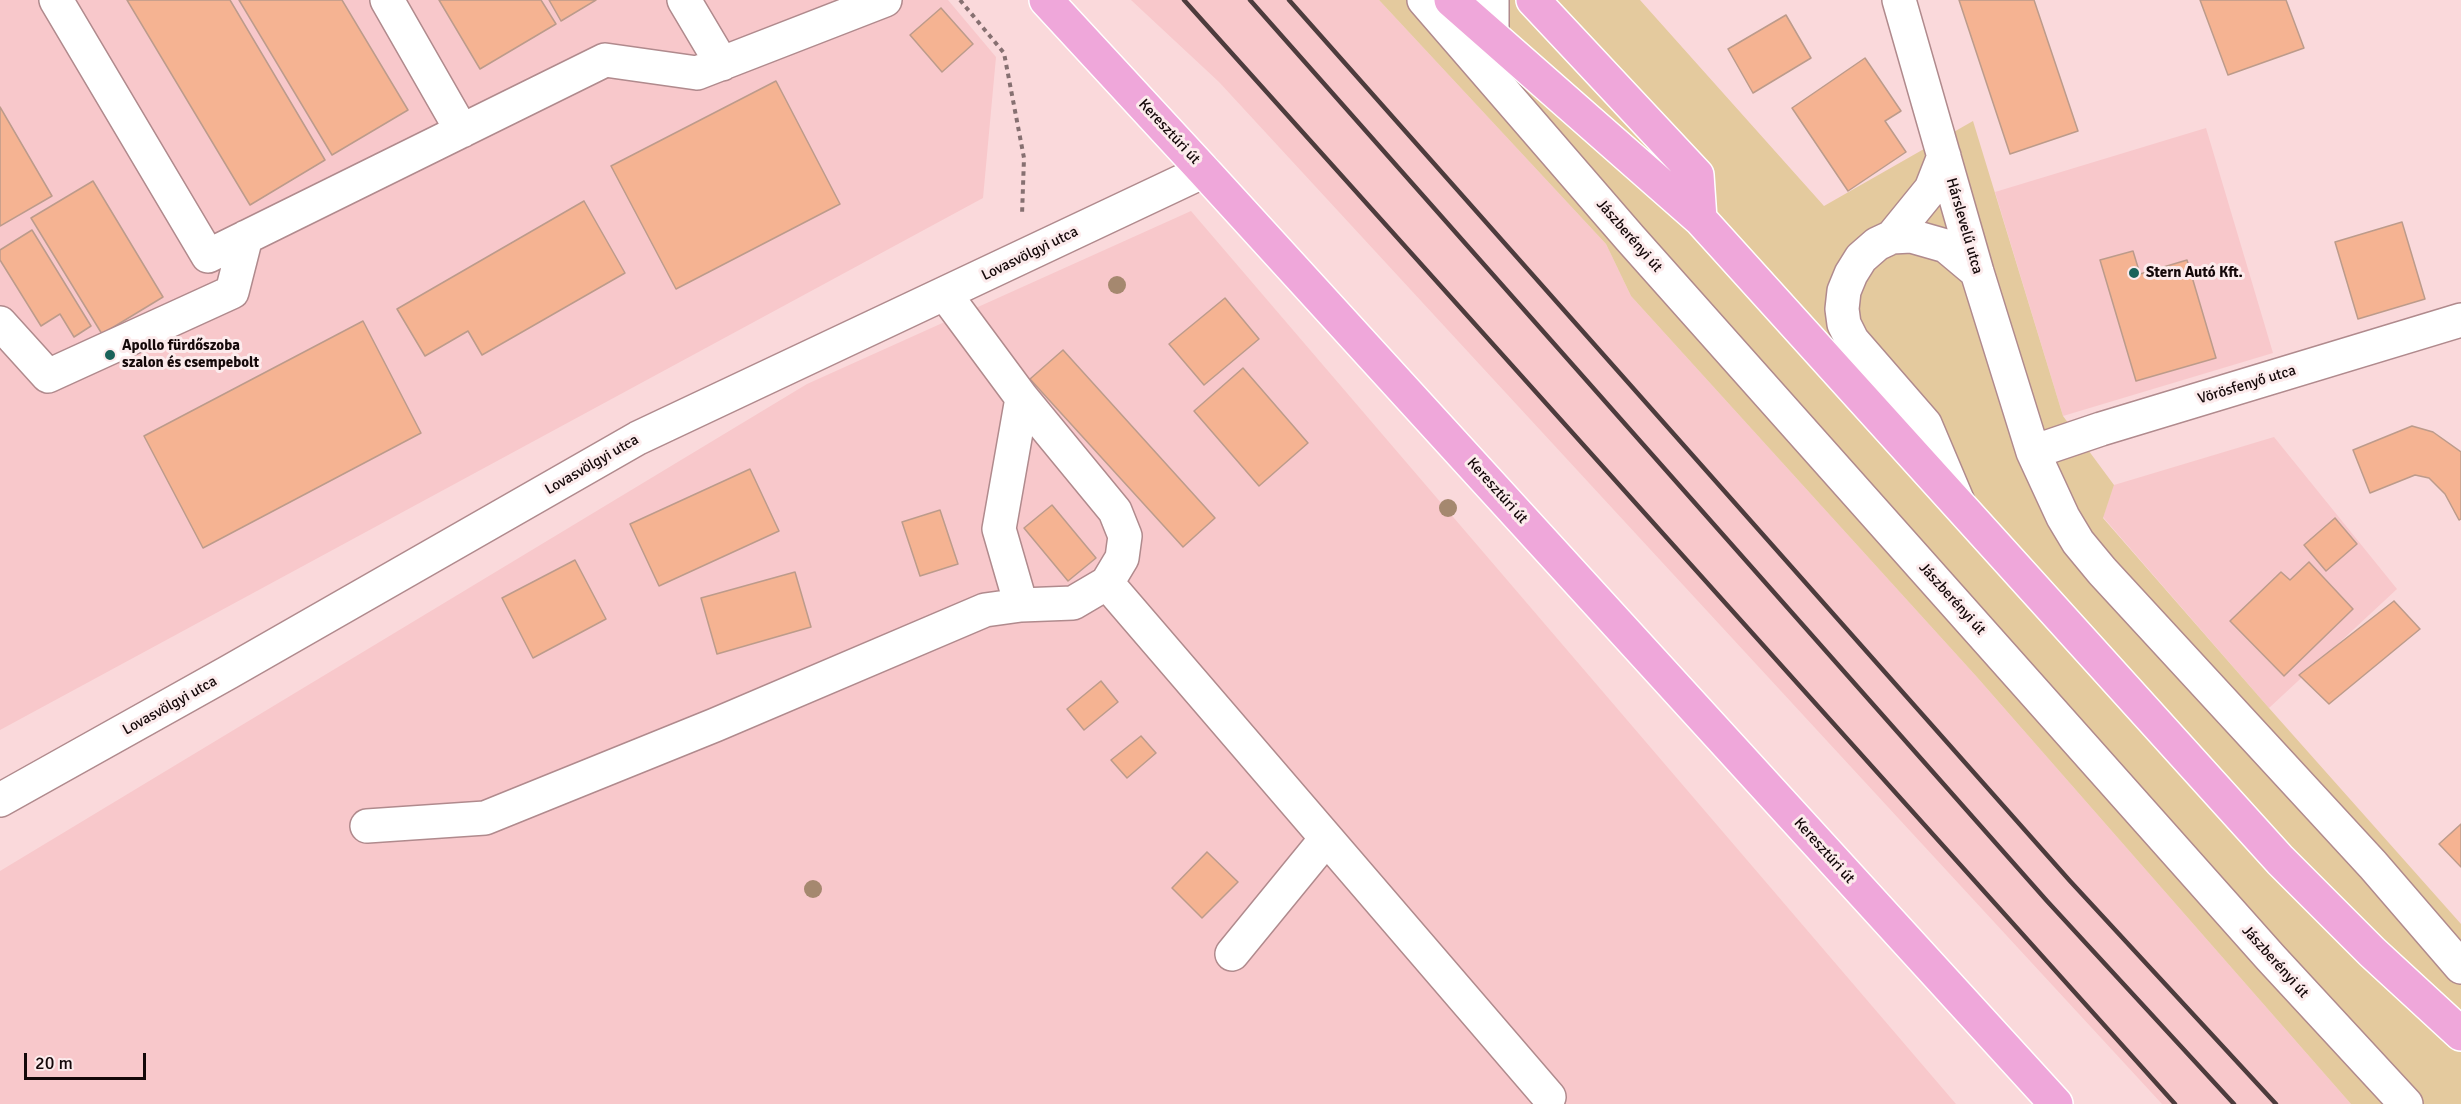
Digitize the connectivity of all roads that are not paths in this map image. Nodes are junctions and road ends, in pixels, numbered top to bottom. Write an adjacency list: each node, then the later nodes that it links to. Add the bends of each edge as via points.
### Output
1 (56, 0): 18 (street, via 208,256)
2 (387, 0): 14 (street)
3 (684, 0): 12 (street)
4 (885, 0): 12 (street)
5 (1046, 0): 16 (main road, Keresztúri út)
6 (1424, 0): 13 (street, Jászberényi út)
7 (1450, 0): 11 (main road)
8 (1492, 0): 11 (street)
9 (1533, 0): 17 (main road, via 1697,175)
10 (1899, 0): 15 (street, Hárslevelű utca)
11 (1492, 34): 13 (street); 17 (main road)
12 (722, 64): 14 (street, via 697,73 605,60)
13 (1502, 89): 33 (street, Jászberényi út)
14 (462, 131): 18 (street)
15 (1944, 156): 19 (street, via 1931,189); 20 (street, Hárslevelű utca)
16 (1204, 171): 21 (street, Lovasvölgyi utca); 35 (main road, Keresztúri út)
17 (1700, 219): 26 (main road)
18 (246, 237): 22 (street, via 232,292 48,376)
19 (1892, 237): 20 (street, via 1911,236 1937,242); 26 (street, via 1876,244 1851,274 1844,291 1844,324 1852,340 1925,424)
20 (1977, 272): 25 (street, Hárslevelű utca)
21 (945, 294): 24 (street); 29 (street, Lovasvölgyi utca, via 638,438)
22 (0, 323)
23 (2457, 329): 25 (street, Vörösfenyő utca, via 2101,429)
24 (1022, 398): 27 (street, via 1115,511 1125,536 1122,558); 28 (street, via 999,529)
25 (2033, 452): 34 (street, via 2062,517 2078,542)
26 (1959, 507): 36 (main road, via 2280,860)
27 (1107, 584): 28 (street, via 1073,603); 31 (street)
28 (1021, 605): 30 (street, via 985,610 485,818)
29 (0, 800)
30 (367, 826)
31 (1326, 839): 32 (street); 37 (street)
32 (1232, 954)
33 (2271, 958): 40 (street); 41 (street, Jászberényi út)
34 (2461, 967)
35 (1946, 984): 38 (main road, Keresztúri út); 39 (main road, Keresztúri út)
36 (2461, 1034)
37 (1549, 1097)
38 (2027, 1104)
39 (2056, 1104)
40 (2377, 1104)
41 (2406, 1104)

